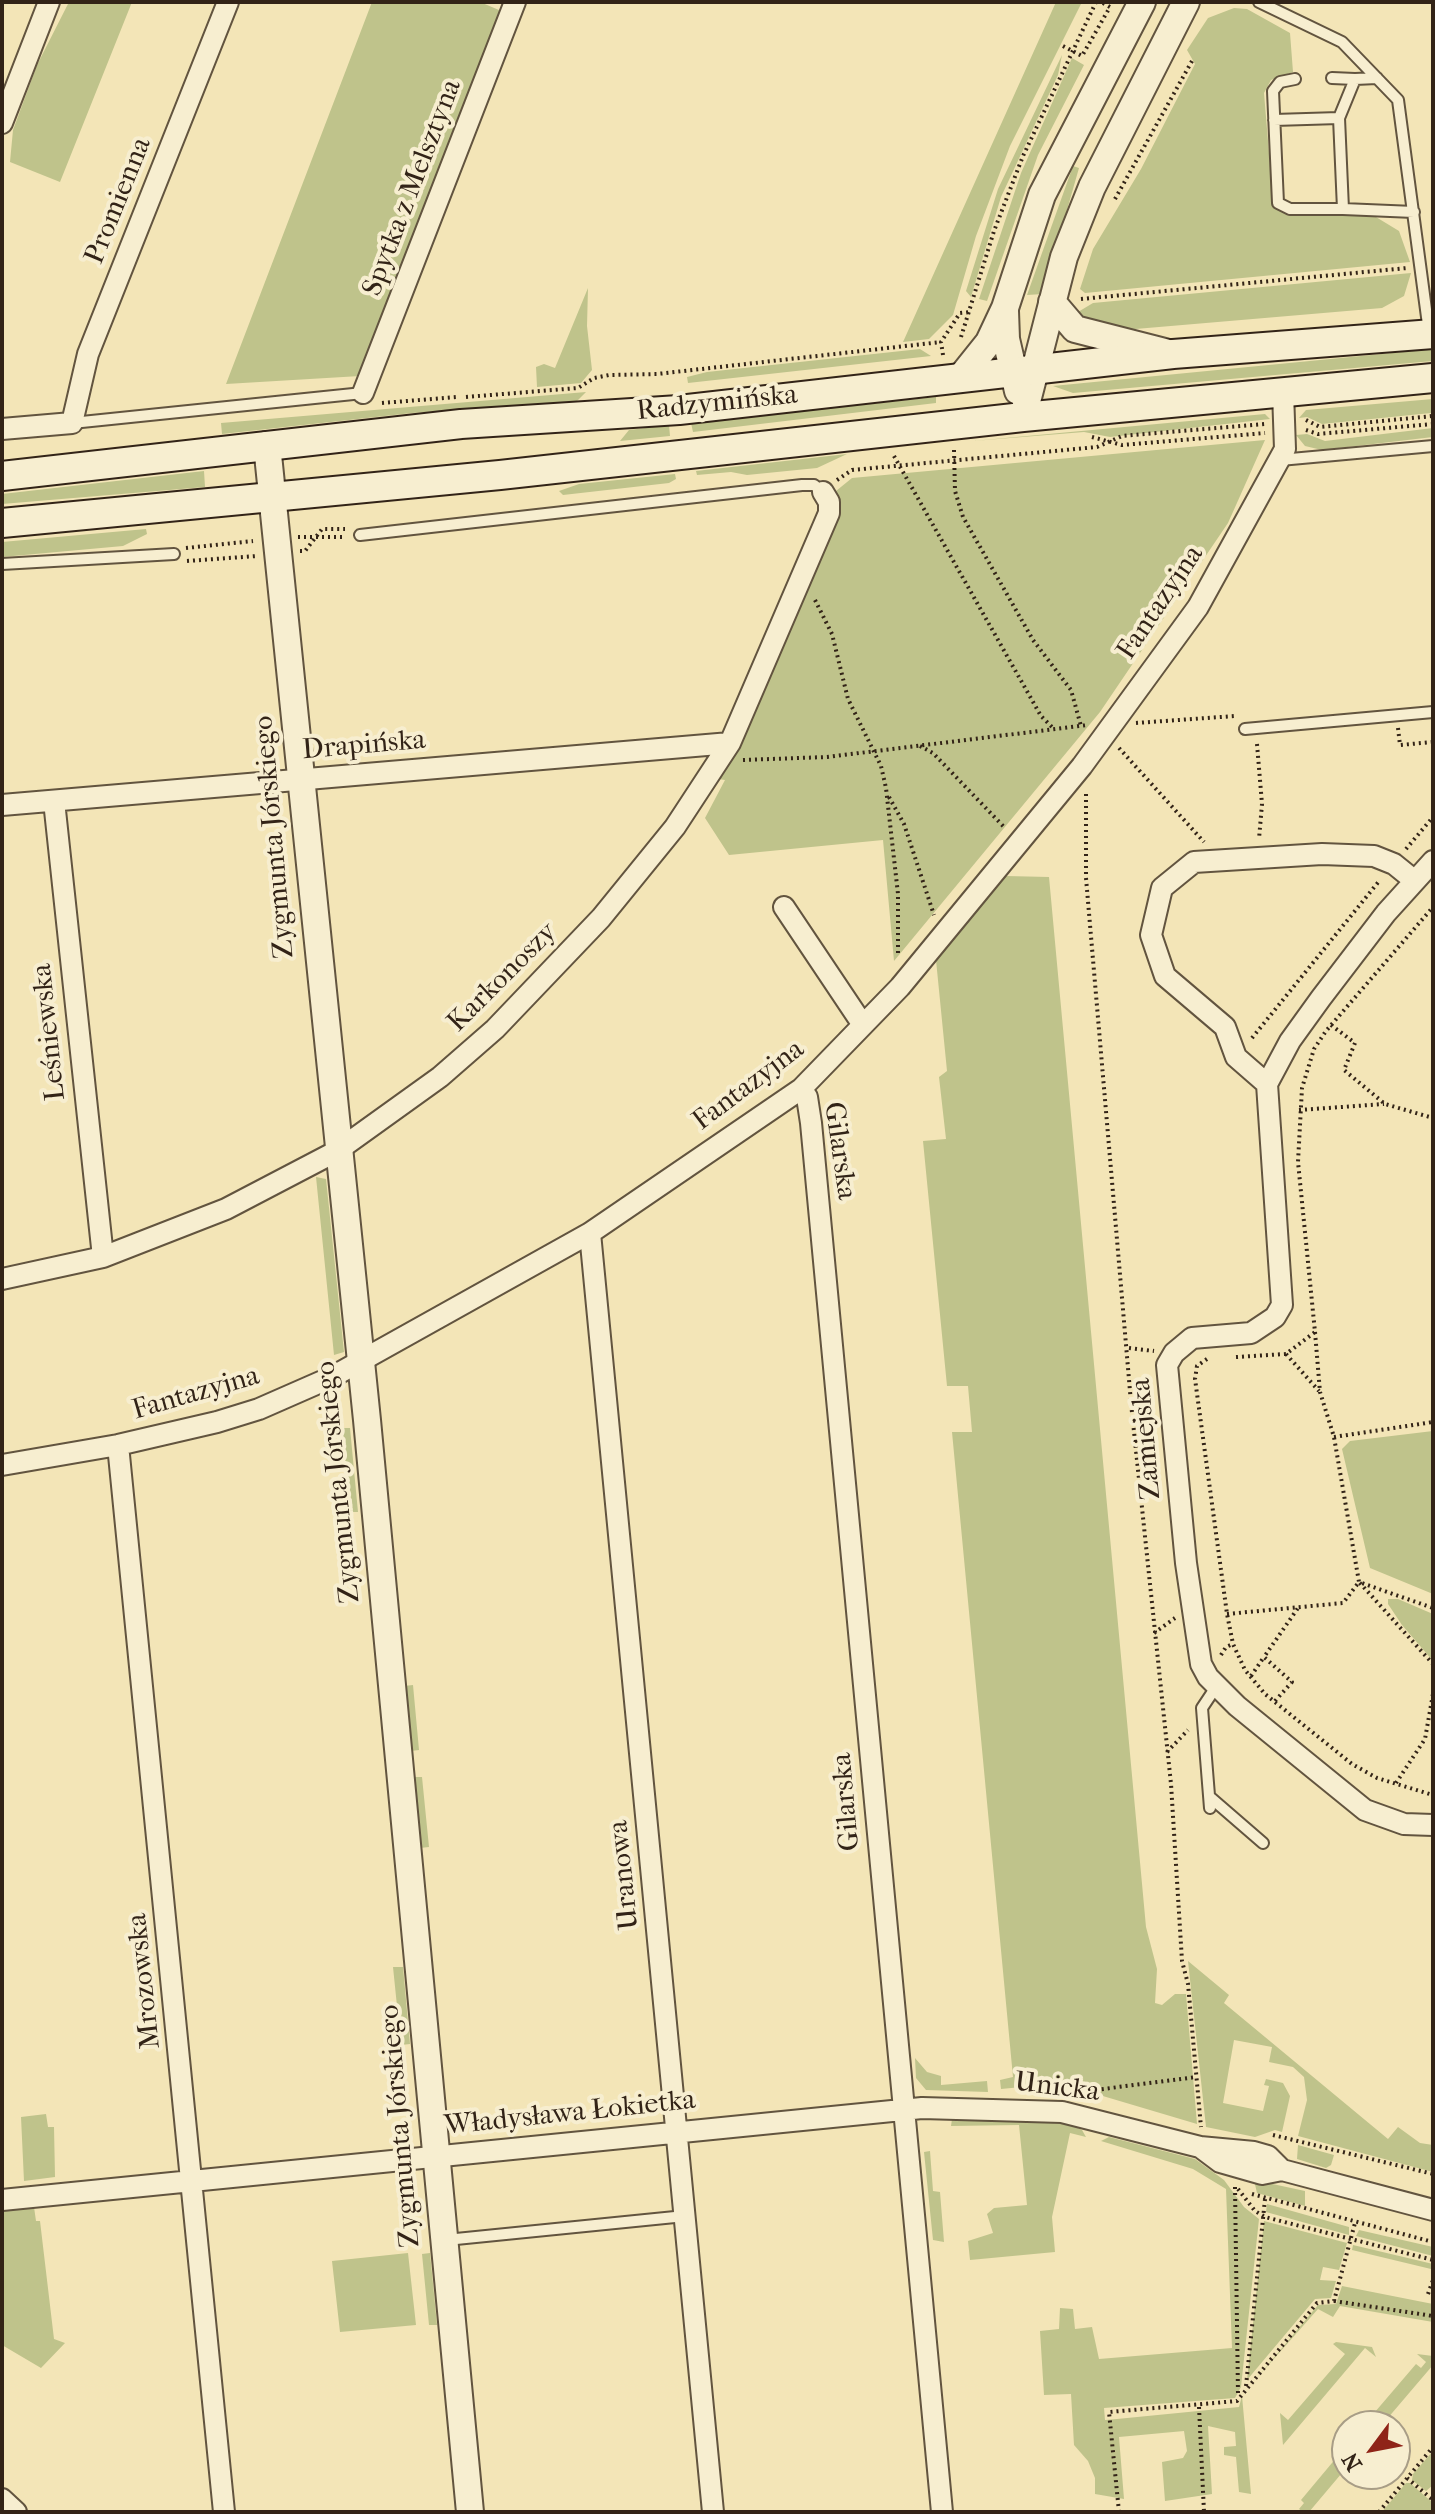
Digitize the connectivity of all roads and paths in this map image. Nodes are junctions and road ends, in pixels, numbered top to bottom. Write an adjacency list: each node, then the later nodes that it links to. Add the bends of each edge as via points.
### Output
1 (49, 2): 17 (street)
2 (228, 2): 38 (street, Promienna, via 88,354)
3 (515, 2): 35 (street, Spytka z Melsztyna)
4 (1098, 2): 9 (path); 9 (path, via 1110,7 1082,56)
5 (1142, 2): 24 (street, via 1042,195)
6 (1186, 2): 23 (street, via 1092,187)
7 (1259, 2): 12 (lane, via 1342,42)
8 (1063, 46): 9 (path)
9 (1071, 50): 28 (path, via 998,218)
10 (1192, 61): 18 (path)
11 (1332, 78): 14 (lane)
12 (1377, 78): 14 (lane); 20 (lane, via 1398,100)
13 (1295, 79): 16 (lane, via 1280,82 1273,91)
14 (1355, 79): 15 (lane)
15 (1339, 118): 16 (lane); 19 (lane)
16 (1274, 120): 19 (lane, via 1278,203 1290,209)
17 (2, 123)
18 (1114, 200)
19 (1343, 209): 20 (lane)
20 (1414, 212): 21 (lane)
21 (1423, 267): 22 (path, via 1077,300); 26 (lane)
22 (1077, 290)
23 (1052, 302): 29 (street, via 1075,329); 31 (street)
24 (1005, 308): 31 (street, via 1006,339); 32 (street, via 989,342)
25 (960, 313): 27 (path)
26 (1431, 334): 29 (main road, Radzymińska)
27 (941, 342): 30 (path); 35 (path, via 609,375 578,388)
28 (959, 343)
29 (1173, 354): 31 (main road, Radzymińska)
30 (943, 355)
31 (1026, 371): 32 (main road, Radzymińska); 37 (street)
32 (961, 377): 44 (main road, Radzymińska, via 679,410 461,424)
33 (1433, 378): 34 (main road, Radzymińska)
34 (1283, 392): 37 (main road, Radzymińska); 40 (street, Fantazyjna)
35 (368, 399): 38 (lane)
36 (1433, 416): 40 (path, via 1320,427 1305,420)
37 (1023, 417): 53 (main road, Radzymińska)
38 (72, 423): 41 (street)
39 (1433, 424): 40 (path, via 1318,434)
40 (1286, 427): 43 (path, via 1122,445); 43 (path, via 1122,436); 48 (street, Fantazyjna)
41 (2, 429)
42 (1077, 438): 43 (path)
43 (1108, 442): 49 (path)
44 (267, 445): 51 (main road, Radzymińska); 53 (street, Zygmunta Jórskiego)
45 (1433, 446): 48 (lane)
46 (969, 448): 49 (path, via 954,451)
47 (894, 456): 50 (path)
48 (1280, 460): 66 (street, Fantazyjna, via 1198,607)
49 (954, 461): 50 (path); 67 (path, via 963,517 1033,640 1071,690)
50 (899, 466): 52 (path, via 852,470); 69 (path, via 1041,716)
51 (2, 476)
52 (823, 492): 55 (lane, via 802,485); 63 (street, Karkonoszy, via 829,513)
53 (273, 497): 54 (main road, Radzymińska); 75 (street, Zygmunta Jórskiego)
54 (2, 523)
55 (360, 535): 57 (path); 57 (path, via 322,529)
56 (300, 537): 57 (path)
57 (315, 538): 59 (path, via 305,551)
58 (264, 540): 60 (path, via 189,546)
59 (294, 552)
60 (174, 554): 61 (path, via 190,562); 62 (lane)
61 (268, 554)
62 (2, 564)
63 (804, 577): 73 (path, via 832,634 848,699); 74 (street, Karkonoszy)
64 (1433, 712): 65 (lane)
65 (1397, 715): 68 (lane); 70 (path, via 1400,745)
66 (1112, 722): 67 (path); 90 (street, Fantazyjna, via 1082,766)
67 (1081, 726): 69 (path)
68 (1250, 728): 82 (path, via 1262,804)
69 (1054, 729): 72 (path)
70 (1433, 742)
71 (1115, 744): 83 (path)
72 (918, 745): 73 (path); 81 (path, via 933,753)
73 (872, 751): 74 (path); 77 (path)
74 (732, 752): 75 (street, Drapińska); 99 (street, Karkonoszy, via 541,985 440,1077)
75 (302, 779): 78 (street, Drapińska); 99 (street, Zygmunta Jórskiego)
76 (1085, 780): 127 (path, via 1086,878)
77 (887, 795): 89 (path, via 904,824); 90 (path, via 898,894)
78 (54, 801): 79 (street, Drapińska); 101 (street, Leśniewska)
79 (2, 805)
80 (1433, 817): 85 (path)
81 (1007, 830)
82 (1258, 857): 83 (street); 85 (street, via 1374,856)
83 (1219, 859): 93 (street, via 1194,862 1162,888 1151,935 1165,976 1225,1027)
84 (1433, 861): 86 (street)
85 (1394, 864): 86 (street); 93 (path)
86 (1415, 881): 94 (street, via 1321,998)
87 (784, 907): 91 (street)
88 (1433, 907): 92 (path)
89 (934, 916)
90 (900, 987): 91 (street, Fantazyjna)
91 (863, 1025): 95 (street, Fantazyjna)
92 (1331, 1025): 96 (path, via 1355,1043 1344,1070); 97 (path, via 1314,1049)
93 (1236, 1057): 94 (street)
94 (1267, 1084): 120 (street, Zamiejska, via 1282,1305 1275,1317 1251,1333 1192,1338 1167,1365 1201,1664)
95 (801, 1089): 100 (street, Fantazyjna); 129 (street, Gilarska, via 811,1123)
96 (1385, 1104): 97 (path); 98 (path)
97 (1299, 1110): 103 (path, via 1298,1162)
98 (1433, 1118)
99 (337, 1151): 101 (street, Karkonoszy, via 226,1209); 107 (street, Zygmunta Jórskiego)
100 (590, 1233): 107 (street, Fantazyjna); 130 (street, Uranowa)
101 (103, 1257): 102 (street, Karkonoszy)
102 (2, 1279)
103 (1315, 1332): 104 (path); 108 (path)
104 (1286, 1354): 105 (path); 108 (path)
105 (1232, 1358)
106 (1218, 1359): 116 (path, via 1197,1366 1195,1379)
107 (358, 1360): 111 (street, Fantazyjna, via 259,1409); 133 (street, Zygmunta Jórskiego)
108 (1320, 1392): 110 (path)
109 (1433, 1422): 110 (path)
110 (1334, 1437): 113 (path)
111 (118, 1445): 112 (street, Fantazyjna); 136 (street, Mrozowska)
112 (2, 1465)
113 (1359, 1582): 114 (path, via 1343,1603); 115 (path); 118 (path)
114 (1299, 1607): 116 (path); 117 (path)
115 (1433, 1608)
116 (1227, 1614): 119 (path, via 1233,1644)
117 (1264, 1657): 119 (path); 122 (path, via 1292,1682)
118 (1433, 1664)
119 (1251, 1676): 122 (path)
120 (1216, 1687): 125 (street, Zamiejska, via 1365,1810 1404,1824); 126 (lane, via 1202,1708 1211,1803)
121 (1433, 1694): 123 (path, via 1425,1739)
122 (1274, 1702): 123 (path, via 1352,1764)
123 (1396, 1783): 124 (path)
124 (1433, 1795)
125 (1433, 1825)
126 (1263, 1843)
127 (1196, 2077): 128 (path); 132 (path)
128 (1066, 2094)
129 (904, 2109): 130 (street, Władysława Łokietka); 132 (street, Unicka, via 1062,2112); 166 (street, Gilarska)
130 (679, 2131): 133 (street, Władysława Łokietka); 142 (street, Uranowa)
131 (1266, 2138): 134 (path, via 1275,2134)
132 (1200, 2139): 141 (street, Unicka, via 1268,2156 1282,2170)
133 (436, 2157): 136 (street, Władysława Łokietka); 146 (street, Zygmunta Jórskiego)
134 (1433, 2174)
135 (1235, 2178): 137 (path)
136 (193, 2182): 140 (street, Władysława Łokietka); 163 (street, Mrozowska)
137 (1235, 2185): 143 (path); 154 (path)
138 (1247, 2190): 139 (path)
139 (1265, 2199): 143 (path); 144 (path)
140 (2, 2200)
141 (1433, 2210)
142 (686, 2215): 146 (lane); 165 (street, Uranowa)
143 (1263, 2215): 145 (path); 153 (path)
144 (1355, 2223): 145 (path); 147 (path)
145 (1351, 2239): 148 (path); 151 (path)
146 (444, 2240): 164 (street, Zygmunta Jórskiego)
147 (1433, 2242)
148 (1433, 2260)
149 (1433, 2280): 150 (path)
150 (1428, 2294)
151 (1334, 2301): 152 (path); 153 (path, via 1317,2303)
152 (1433, 2316)
153 (1246, 2386): 154 (path)
154 (1238, 2396): 155 (path, via 1234,2403)
155 (1199, 2406): 167 (path, via 1109,2412); 168 (path)
156 (1433, 2447): 157 (path)
157 (1411, 2473)
158 (1411, 2481): 161 (path)
159 (1397, 2490): 169 (path)
160 (2, 2499): 162 (street)
161 (1433, 2500)
162 (16, 2512)
163 (224, 2512)
164 (470, 2512)
165 (713, 2512)
166 (942, 2512)
167 (1119, 2512)
168 (1204, 2512)
169 (1379, 2512)

